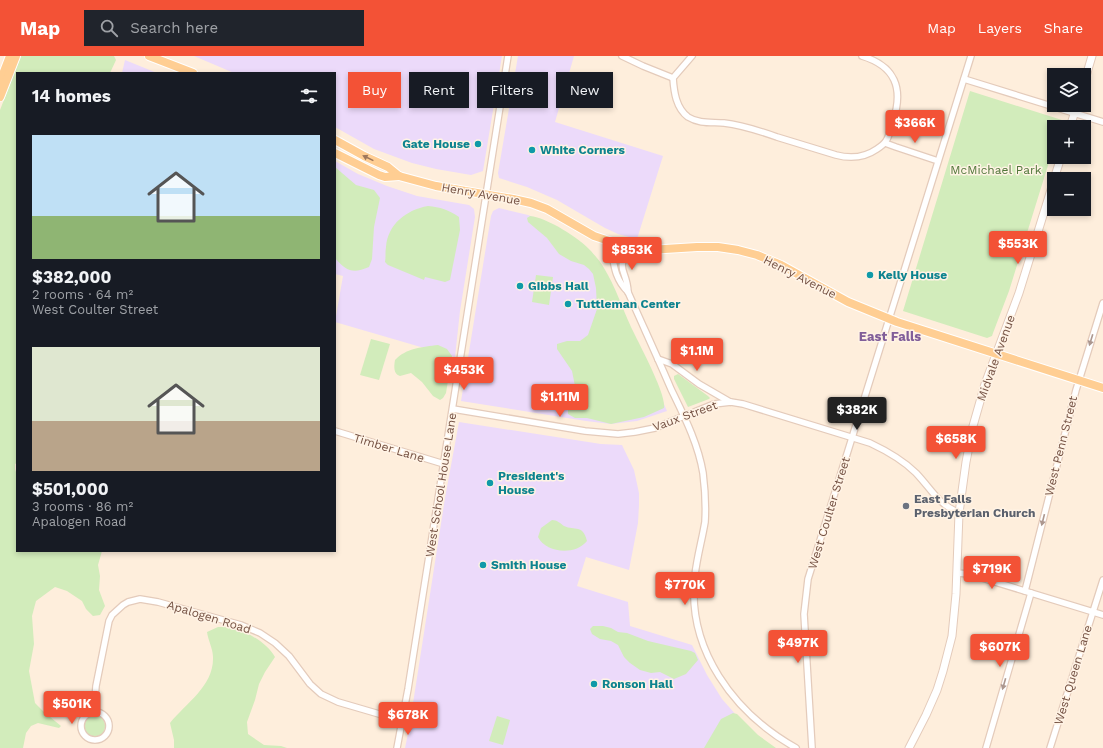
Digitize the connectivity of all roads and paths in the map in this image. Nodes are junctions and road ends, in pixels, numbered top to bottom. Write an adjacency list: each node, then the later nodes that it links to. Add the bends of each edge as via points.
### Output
1 (10, 56): 14 (main road)
2 (16, 56): 15 (main road)
3 (149, 56): 11 (main road)
4 (508, 56): 24 (street, West School House Lane)
5 (622, 56): 12 (street)
6 (692, 56): 12 (street)
7 (862, 56): 20 (street, via 884,66 897,89 897,106)
8 (971, 56): 13 (street, West Coulter Street)
9 (1092, 56): 10 (street)
10 (1088, 68)
11 (190, 72)
12 (673, 78): 20 (street, via 674,93 679,106 687,116 699,122 742,126 844,157 865,155)
13 (964, 79): 16 (street); 22 (street, West Coulter Street)
14 (0, 82)
15 (0, 97)
16 (1074, 114): 17 (street); 18 (street)
17 (1072, 120)
18 (1103, 122)
19 (336, 141): 23 (main road, Henry Avenue, one-way to 19, via 388,167)
20 (885, 142): 22 (street)
21 (336, 154): 23 (main road, Henry Avenue, via 379,175)
22 (938, 161): 30 (street, West Coulter Street)
23 (400, 176): 24 (main road, Henry Avenue, via 436,186)
24 (486, 194): 26 (main road, Henry Avenue, via 540,206); 36 (street, West School House Lane)
25 (1047, 203): 31 (street, Midvale Avenue, via 1019,293)
26 (610, 242): 27 (main road, Henry Avenue); 28 (street, via 615,274)
27 (634, 248): 28 (street, via 621,264); 30 (main road, Henry Avenue, via 728,248 752,254 772,261 834,295)
28 (628, 292): 32 (street)
29 (1103, 303): 33 (street, West Penn Street, one-way to 33)
30 (889, 320): 31 (main road, Henry Avenue); 39 (street, West Coulter Street)
31 (996, 354): 33 (main road, Henry Avenue); 41 (street, Midvale Avenue, via 973,426 964,469)
32 (658, 359): 35 (street, via 672,364 699,384); 37 (street)
33 (1079, 380): 34 (main road, Henry Avenue); 44 (street, West Penn Street, one-way to 44)
34 (1103, 388)
35 (731, 402): 37 (street, Vaux Street, via 714,404); 39 (street, Vaux Street)
36 (453, 409): 37 (street, Vaux Street, via 614,434 644,430); 40 (street, West School House Lane)
37 (684, 416): 50 (street, via 698,453 704,485 705,521 694,589 701,638 713,667 727,689 766,728)
38 (336, 432): 40 (street, Timber Lane)
39 (853, 438): 41 (street, Vaux Street, via 899,458 916,473 939,501); 51 (street, West Coulter Street, via 808,579 805,600 804,626)
40 (444, 464): 48 (street, West School House Lane)
41 (959, 513): 42 (street, Midvale Avenue)
42 (956, 573): 44 (street, via 969,574); 52 (street, Midvale Avenue, via 955,614 945,666 932,701)
43 (1103, 580): 45 (street, West Queen Lane)
44 (1028, 592): 45 (street); 53 (street, West Penn Street, one-way to 53)
45 (1093, 612): 46 (street); 54 (street, West Queen Lane)
46 (1103, 615)
47 (94, 712): 47 (street, via 82,718 80,728 84,736 93,741 106,736 109,727 107,718); 48 (street, Apalogen Road, via 96,686 109,621 123,605 140,599 251,629 282,649 321,694 338,702)
48 (403, 721): 49 (street, West School House Lane)
49 (397, 748)
50 (796, 748)
51 (812, 748)
52 (909, 748)
53 (986, 748)
54 (1050, 748)

